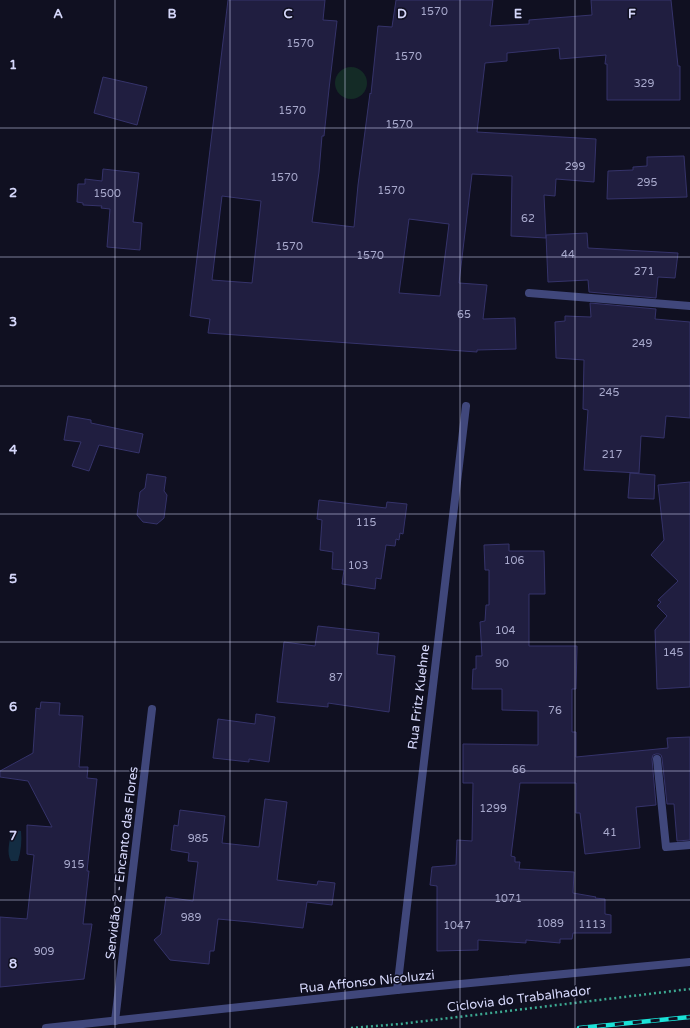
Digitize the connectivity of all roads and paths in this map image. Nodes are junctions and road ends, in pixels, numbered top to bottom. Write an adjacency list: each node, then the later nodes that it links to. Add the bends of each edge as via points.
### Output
1 (529, 293): 2 (street)
2 (690, 306)
3 (466, 406): 9 (street, Rua Fritz Kuehne)
4 (152, 709): 10 (street, Servidão 2 - Encanto das Flores)
5 (657, 760): 6 (street, via 666,847)
6 (690, 845)
7 (690, 962): 9 (street, Rua Affonso Nicoluzzi)
8 (690, 989): 12 (path, Ciclovia do Trabalhador)
9 (397, 990): 10 (street, Rua Affonso Nicoluzzi)
10 (115, 1021): 11 (street, Rua Affonso Nicoluzzi)
11 (46, 1028)
12 (351, 1028)

